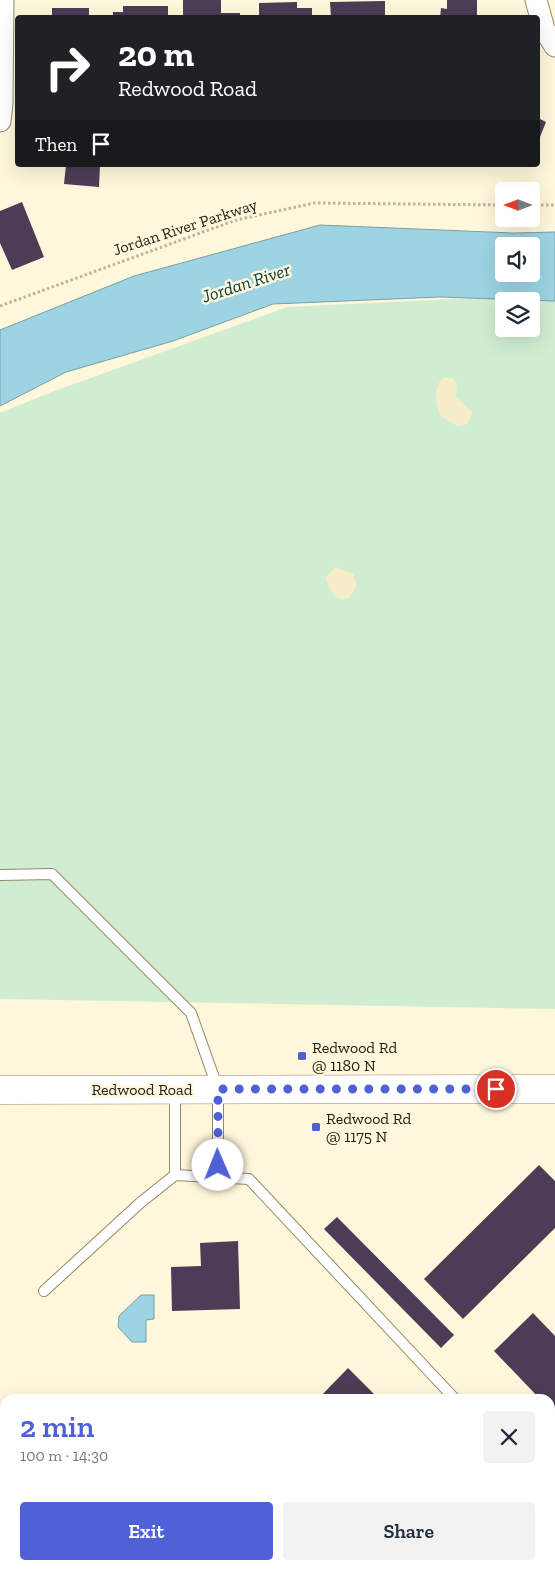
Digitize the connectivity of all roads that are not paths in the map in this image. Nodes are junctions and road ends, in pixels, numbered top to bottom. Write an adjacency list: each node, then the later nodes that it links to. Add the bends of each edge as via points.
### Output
1 (3, 0): 4 (street)
2 (536, 0): 3 (street, via 544,29)
3 (555, 46)
4 (0, 122)
5 (0, 875): 7 (lane, via 52,874 191,1013)
6 (175, 1089): 7 (main road, Redwood Road); 9 (main road, Redwood Road); 10 (lane)
7 (218, 1089): 8 (main road, Redwood Road); 11 (lane)
8 (555, 1089)
9 (0, 1090)
10 (175, 1175): 11 (lane); 12 (lane)
11 (218, 1177): 13 (lane, via 249,1179)
12 (44, 1291)
13 (451, 1394)

